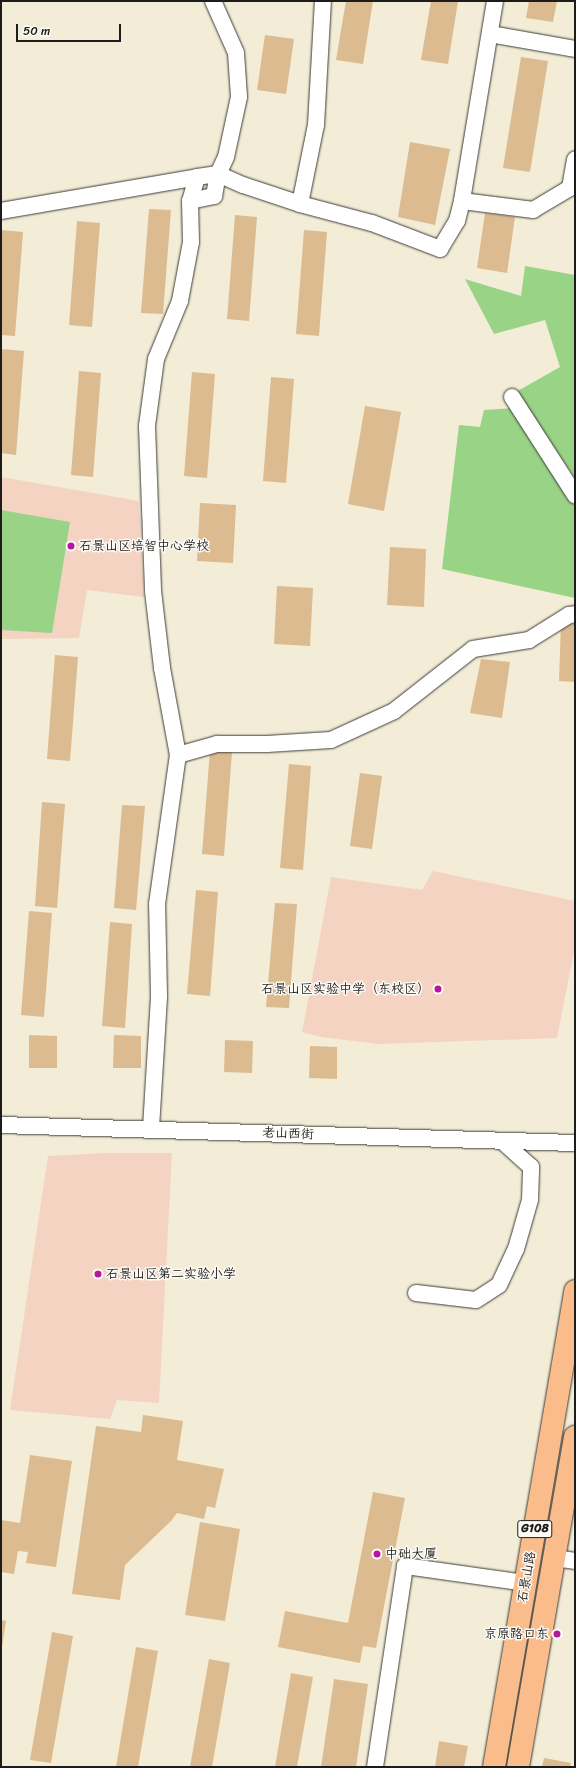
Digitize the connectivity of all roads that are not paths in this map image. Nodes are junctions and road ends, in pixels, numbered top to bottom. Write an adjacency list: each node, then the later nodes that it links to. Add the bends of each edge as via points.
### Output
1 (213, 1): 7 (street, via 236,53 239,97 226,157)
2 (323, 1): 12 (street, via 316,125)
3 (495, 1): 4 (street)
4 (490, 34): 5 (street); 11 (street)
5 (575, 49)
6 (575, 160): 9 (street)
7 (218, 174): 8 (street); 10 (street, via 214,196); 12 (street)
8 (197, 177): 10 (street); 13 (street)
9 (573, 186): 11 (street, via 533,210)
10 (190, 201): 17 (street, via 191,242 180,302 156,359 147,426 153,592 162,668)
11 (462, 201): 12 (street, via 457,220 440,249 372,224)
12 (300, 204)
13 (1, 211)
14 (512, 397): 15 (street)
15 (575, 495)
16 (575, 614): 17 (street, via 569,615 529,640 473,649 394,711 331,740 217,744)
17 (178, 755): 19 (street, via 157,904 158,996)
18 (1, 1124): 19 (street, 老山西街)
19 (152, 1128): 20 (street, 老山西街)
20 (503, 1142): 21 (street, 老山西街); 23 (street, via 530,1167 530,1200 516,1249 499,1285 476,1300)
21 (575, 1143)
22 (575, 1291): 27 (highway, 石景山路 / G108)
23 (416, 1293)
24 (575, 1439): 25 (highway, 石景山路 / G108)
25 (554, 1558): 26 (street); 30 (highway, 石景山路 / G108)
26 (575, 1561)
27 (526, 1583): 28 (street, via 405,1566); 29 (highway, 石景山路 / G108)
28 (375, 1767)
29 (494, 1767)
30 (518, 1767)

